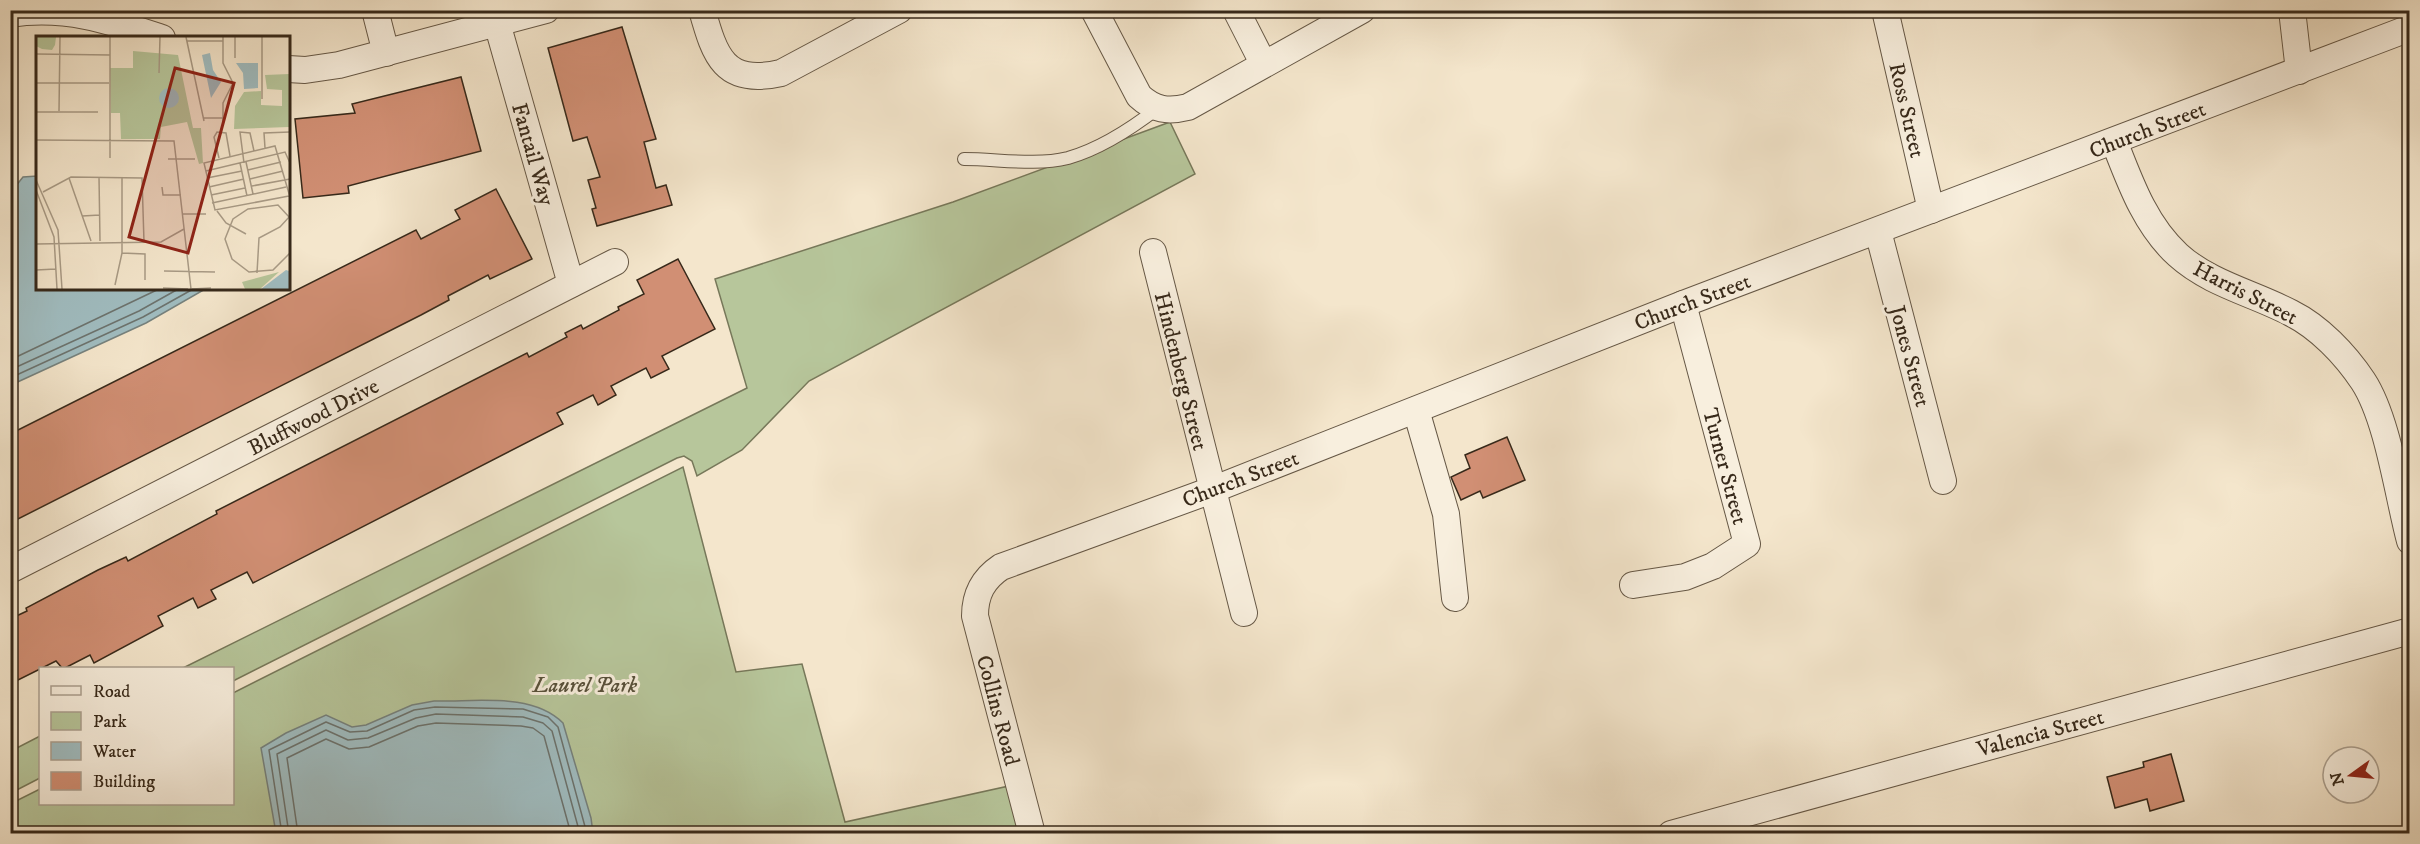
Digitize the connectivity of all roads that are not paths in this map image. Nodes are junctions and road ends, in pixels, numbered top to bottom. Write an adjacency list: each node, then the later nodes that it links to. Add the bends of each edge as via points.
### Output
1 (375, 10): 14 (street)
2 (546, 10): 11 (street)
3 (702, 10): 4 (street, via 717,56 744,74 764,76 780,73)
4 (899, 10)
5 (1094, 10): 18 (street, via 1139,96)
6 (1236, 10): 15 (street)
7 (1885, 10): 21 (street, Ross Street)
8 (2292, 10): 17 (street)
9 (1359, 11): 15 (street)
10 (10, 14): 13 (street, via 76,12)
11 (497, 23): 14 (street); 25 (street, Fantail Way)
12 (2409, 28): 17 (street, Church Street)
13 (155, 36)
14 (386, 53): 16 (street, via 322,68)
15 (1263, 63): 18 (street, via 1188,107)
16 (290, 69)
17 (2299, 71): 19 (street, Church Street)
18 (1158, 108): 20 (lane, via 1107,141 1068,158 1028,162)
19 (2114, 141): 21 (street, Church Street); 30 (street, Harris Street, via 2147,216 2178,255 2234,289 2293,314 2333,345 2364,382 2382,426)
20 (964, 159)
21 (1931, 210): 22 (street, Church Street)
22 (1878, 231): 26 (street, Church Street); 28 (street, Jones Street)
23 (1153, 252): 29 (street, Hindenberg Street)
24 (615, 262): 25 (street, Bluffwood Drive)
25 (571, 284): 31 (street, Bluffwood Drive)
26 (1683, 304): 27 (street, Church Street); 33 (street, Turner Street, via 1747,544 1713,566 1685,577)
27 (1416, 410): 29 (street, Church Street); 34 (street, via 1446,514)
28 (1943, 481)
29 (1212, 490): 32 (street, Church Street, via 1011,562); 35 (street, Hindenberg Street)
30 (2409, 541)
31 (10, 570)
32 (982, 585): 37 (street, Collins Road, via 975,605 976,627)
33 (1633, 585)
34 (1455, 598)
35 (1244, 613)
36 (2409, 631): 38 (street, Valencia Street)
37 (1032, 834)
38 (1671, 834)

